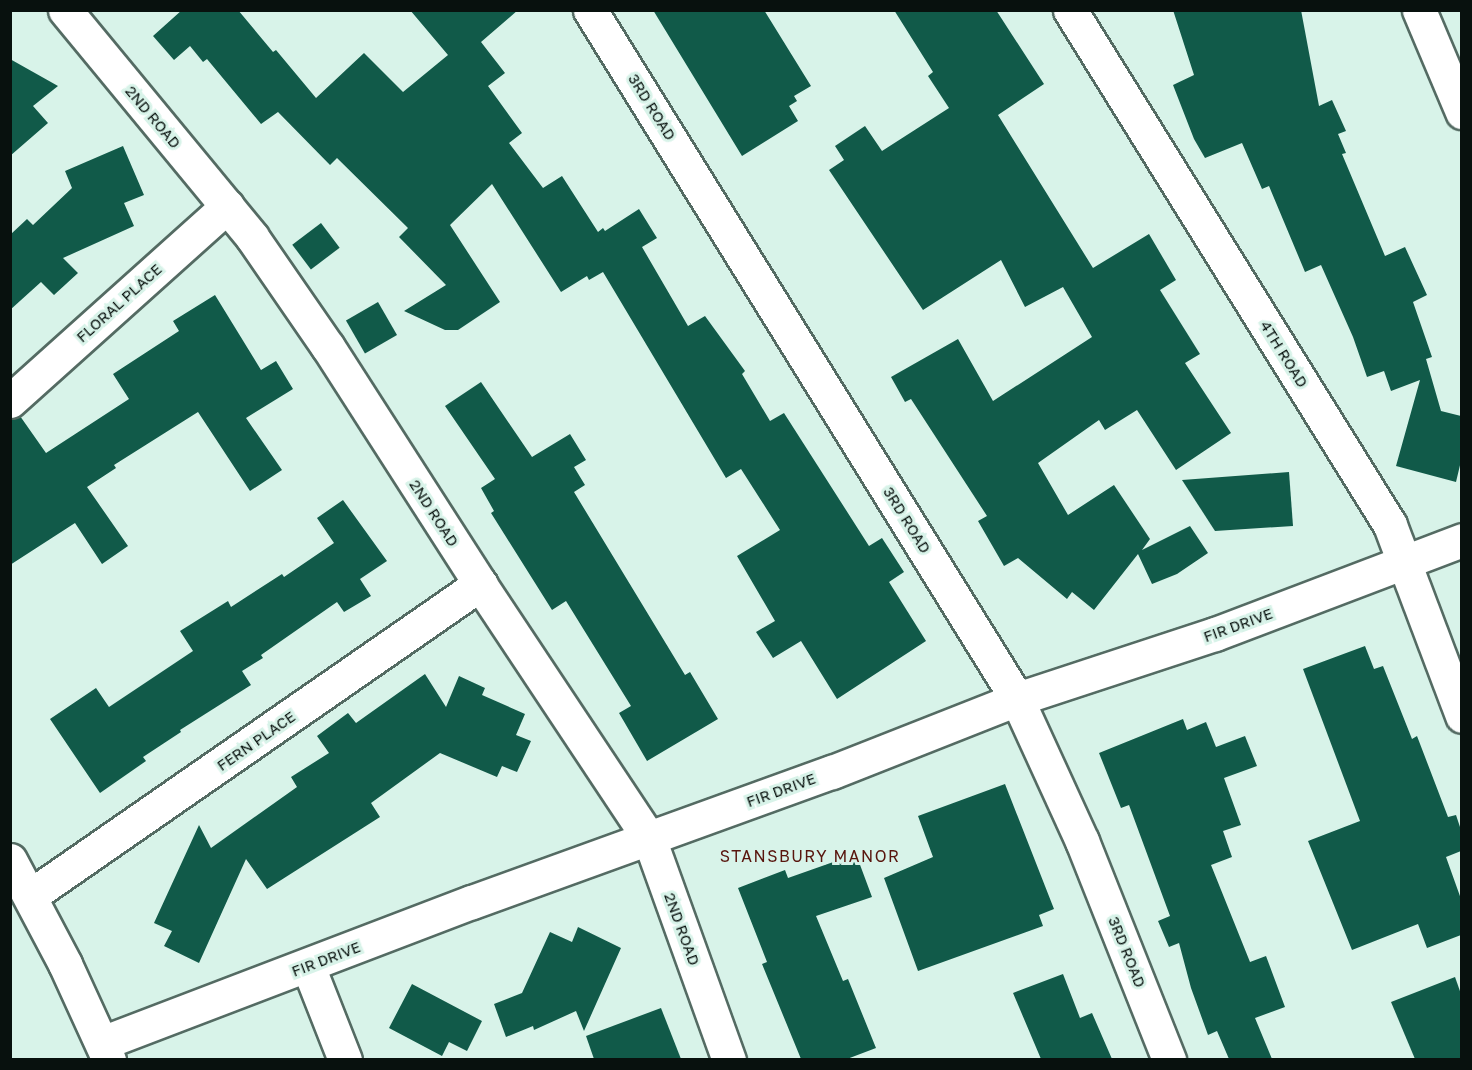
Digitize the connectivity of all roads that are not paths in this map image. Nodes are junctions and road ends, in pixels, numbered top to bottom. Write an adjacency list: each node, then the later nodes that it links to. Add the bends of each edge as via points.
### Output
1 (64, 10): 6 (street, 2ND ROAD)
2 (590, 10): 11 (street, 3RD ROAD)
3 (1070, 10): 9 (street, 4TH ROAD, via 1390,525)
4 (1419, 10): 5 (street)
5 (1461, 112)
6 (227, 206): 7 (street, FLORAL PLACE); 10 (street, 2ND ROAD, via 328,347)
7 (10, 401)
8 (1461, 540): 9 (street, FIR DRIVE)
9 (1402, 562): 11 (street, FIR DRIVE, via 1215,634); 12 (street, 4TH ROAD)
10 (480, 584): 13 (street, 2ND ROAD); 15 (street, FERN PLACE)
11 (1017, 699): 13 (street, FIR DRIVE); 20 (street, 3RD ROAD, via 1082,841)
12 (1461, 716)
13 (649, 838): 16 (street, FIR DRIVE); 19 (street, 2ND ROAD)
14 (10, 860): 15 (street)
15 (30, 896): 17 (street)
16 (308, 966): 17 (street, FIR DRIVE); 18 (street)
17 (106, 1051)
18 (345, 1059)
19 (729, 1059)
20 (1169, 1059)

